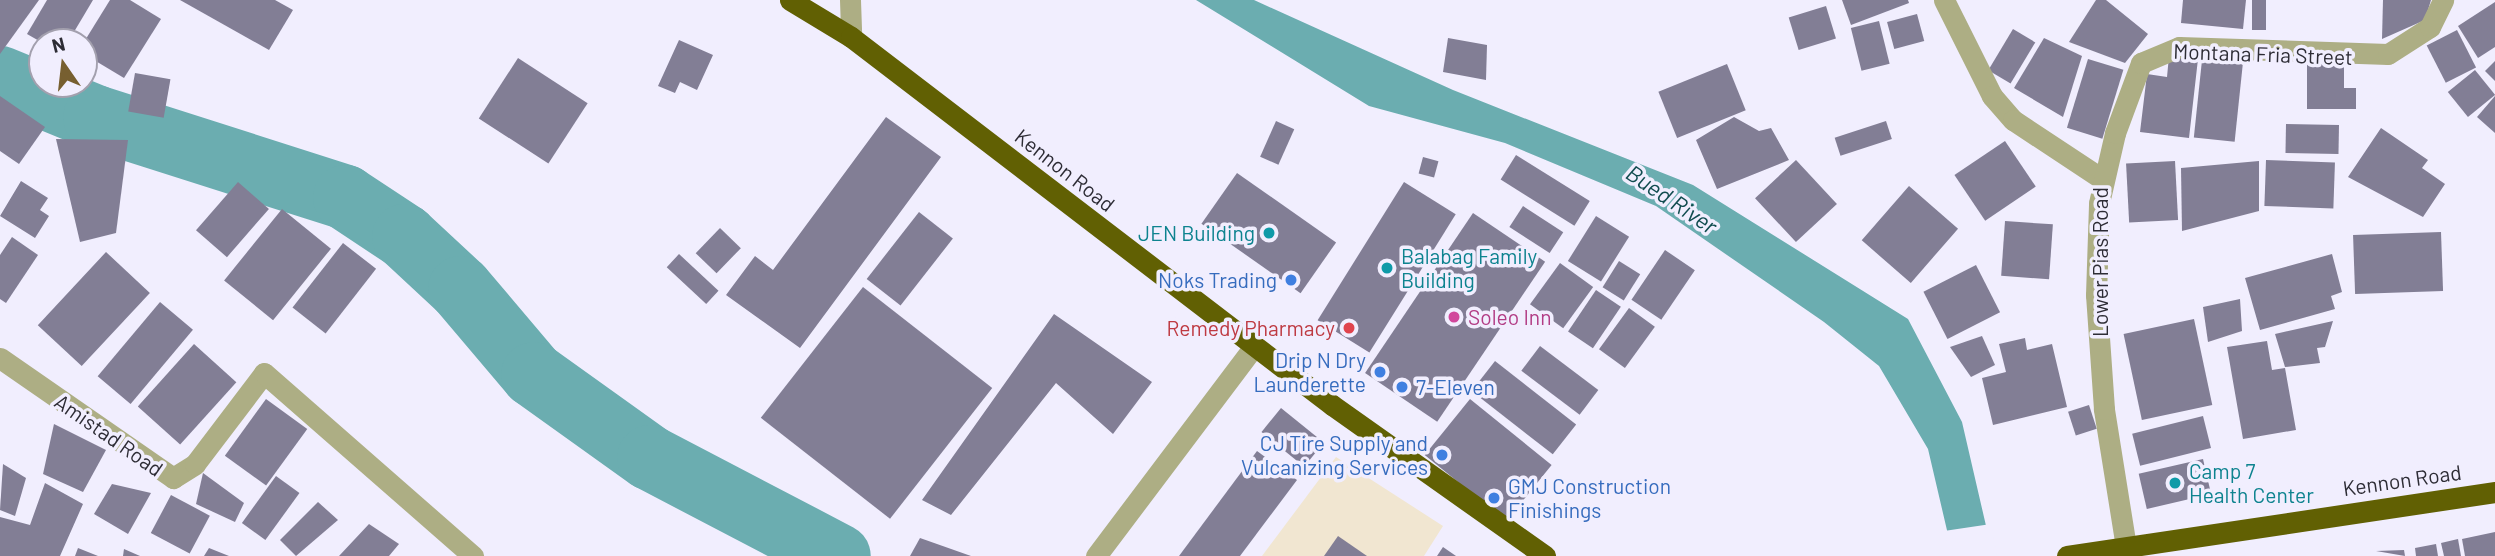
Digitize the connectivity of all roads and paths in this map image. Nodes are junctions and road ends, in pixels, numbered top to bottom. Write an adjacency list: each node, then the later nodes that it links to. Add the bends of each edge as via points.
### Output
1 (790, 0): 5 (highway, Kennon Road)
2 (850, 0): 5 (street)
3 (1944, 0): 6 (street, Lower Pias Road, via 1992,96 2013,120)
4 (2443, 0): 6 (street, Montana Fria Street, via 2430,27 2388,54 2179,47 2159,52 2141,63 2132,81)
5 (851, 37): 7 (highway, Kennon Road)
6 (2102, 179): 10 (street, Lower Pias Road, via 2096,295 2104,409)
7 (1254, 346): 12 (street); 13 (highway, Kennon Road)
8 (0, 358): 11 (street, Amistad Road, via 173,478 195,464 264,373)
9 (2495, 492): 10 (highway, Kennon Road)
10 (2126, 547): 14 (highway, Kennon Road)
11 (473, 556)
12 (1096, 556)
13 (1545, 556)
14 (2067, 556)

